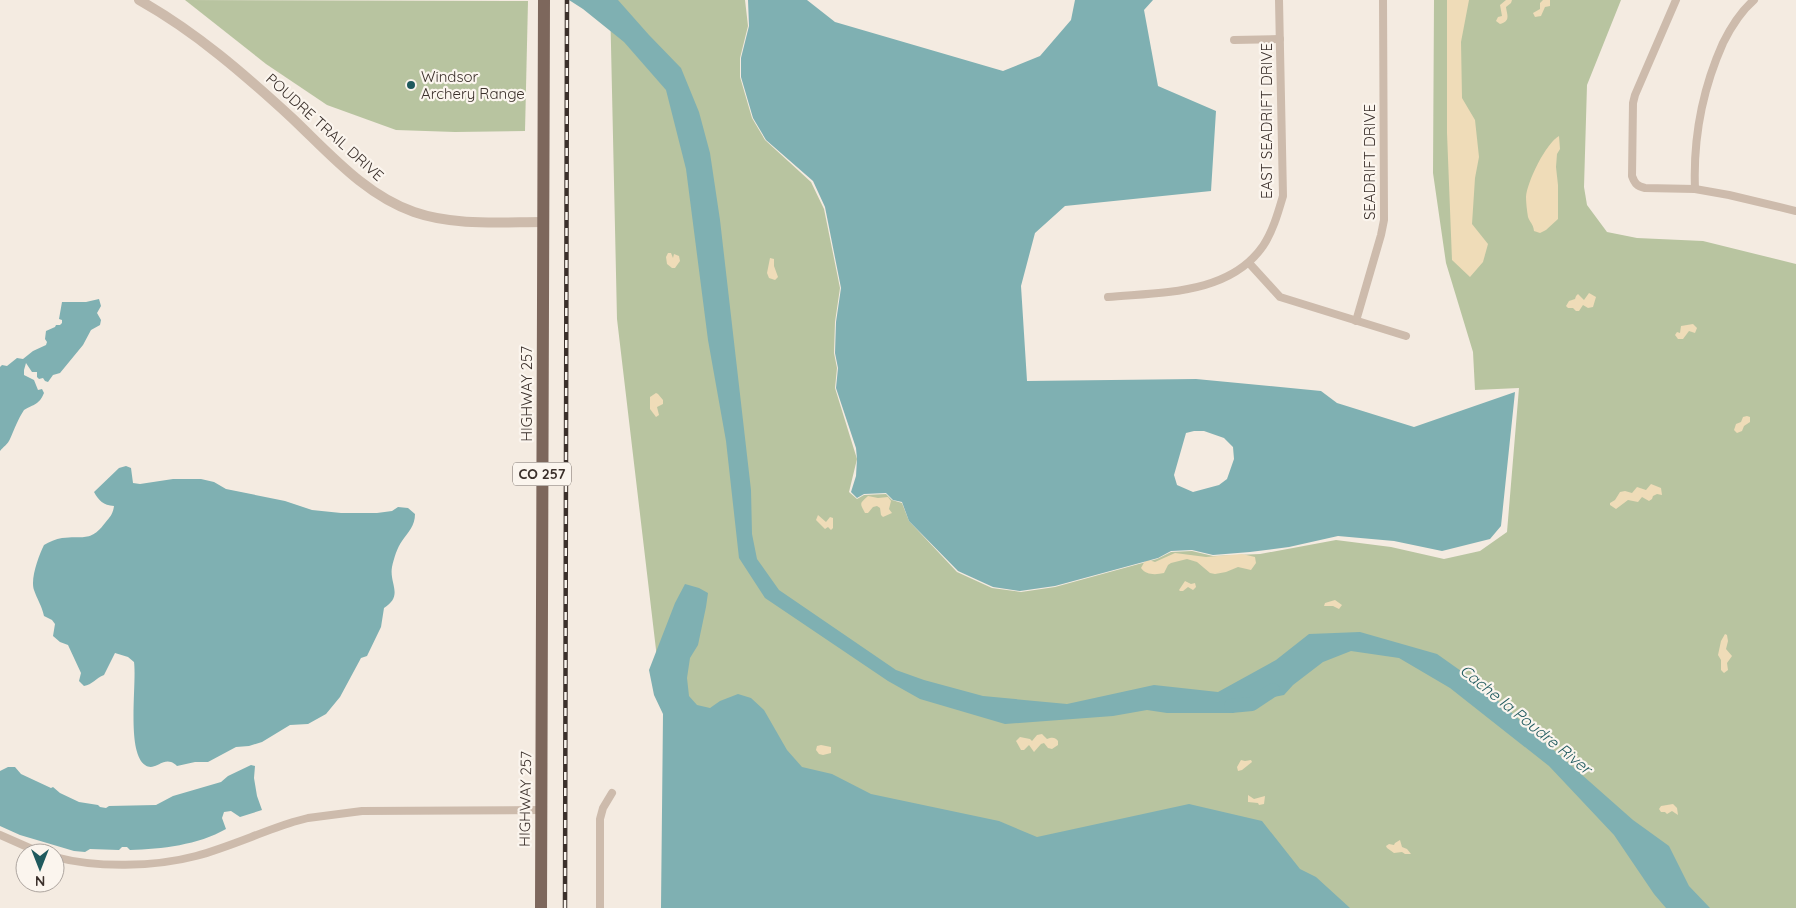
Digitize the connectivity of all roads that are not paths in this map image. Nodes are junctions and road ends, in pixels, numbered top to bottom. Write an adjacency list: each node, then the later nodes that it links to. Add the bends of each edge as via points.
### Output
1 (139, 0): 11 (street, POUDRE TRAIL DRIVE, via 229,62 361,182 387,200 415,212 444,219)
2 (544, 0): 11 (main road, HIGHWAY 257 / CO 257)
3 (1279, 0): 7 (street, EAST SEADRIFT DRIVE)
4 (1383, 0): 14 (street, SEADRIFT DRIVE, via 1384,220)
5 (1676, 0): 9 (street, via 1635,95 1632,176 1638,186 1645,188)
6 (1754, 0): 9 (street, via 1732,25 1704,94 1697,130)
7 (1280, 39): 8 (street); 12 (street, EAST SEADRIFT DRIVE, via 1283,196 1274,225)
8 (1234, 40)
9 (1695, 189): 10 (street)
10 (1796, 211)
11 (542, 222): 17 (main road, HIGHWAY 257 / CO 257)
12 (1249, 263): 13 (street, via 1222,280 1193,288); 14 (street, via 1280,297)
13 (1108, 297)
14 (1356, 321): 15 (street)
15 (1406, 336)
16 (612, 793): 22 (street, via 600,819)
17 (541, 810): 20 (street, via 362,811 308,818 204,854 176,860 120,865); 21 (main road, HIGHWAY 257 / CO 257)
18 (0, 835): 19 (street)
19 (19, 843)
20 (65, 859)
21 (540, 908)
22 (600, 908)

